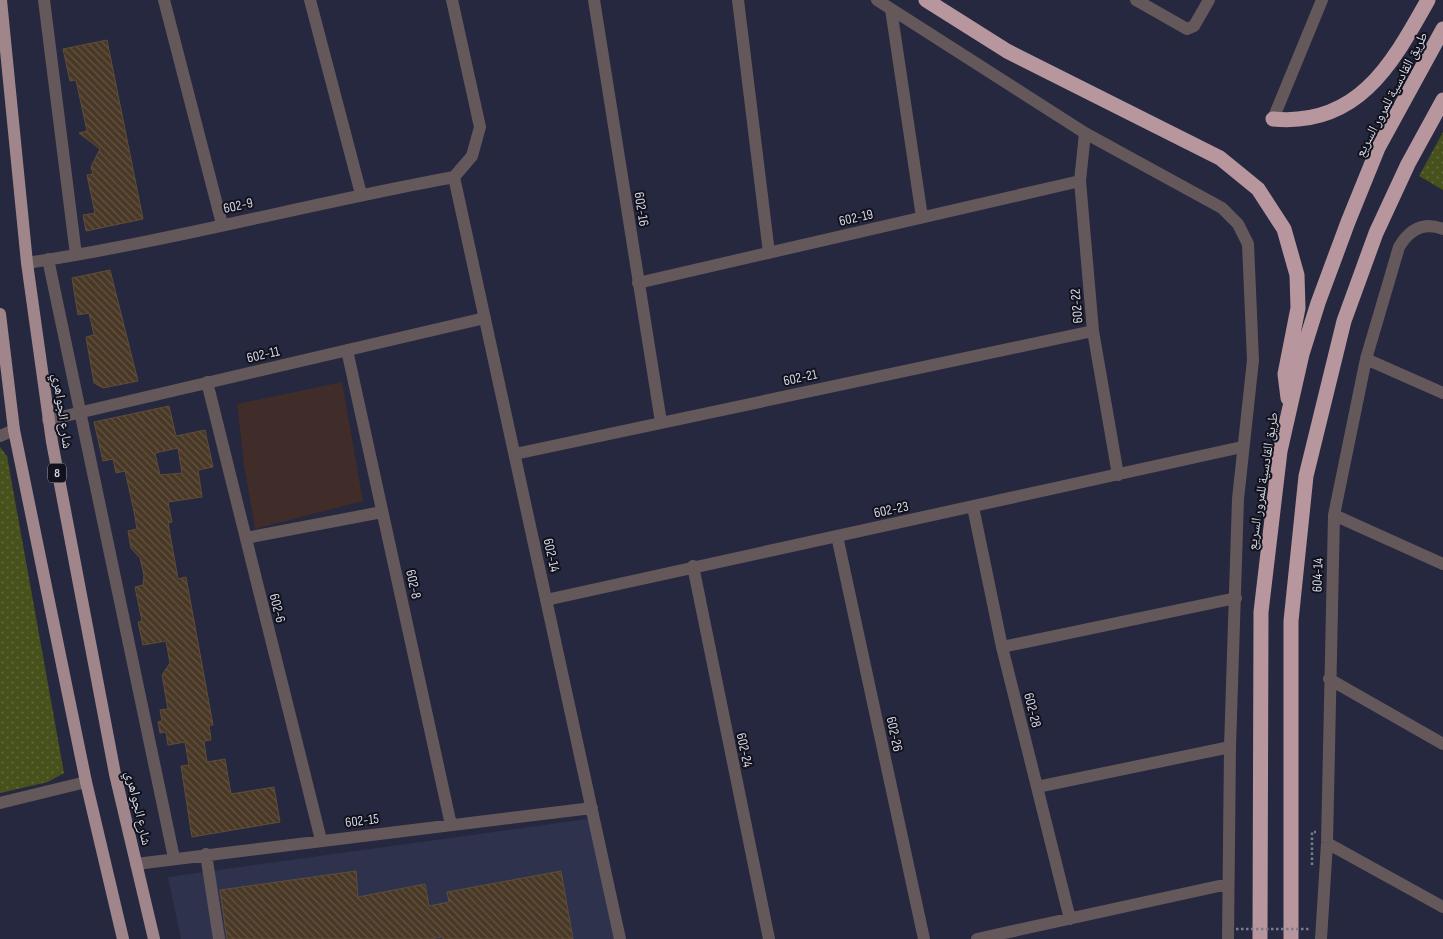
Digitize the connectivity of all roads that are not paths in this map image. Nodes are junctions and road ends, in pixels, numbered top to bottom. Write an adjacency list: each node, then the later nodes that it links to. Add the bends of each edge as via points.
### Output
1 (2, 0): 28 (main road, شارع الجواهري / 8)
2 (44, 0): 26 (street)
3 (164, 0): 23 (street)
4 (310, 0): 21 (street)
5 (452, 0): 19 (street, via 480,127 472,156)
6 (594, 0): 29 (street, 602-16)
7 (738, 0): 25 (street)
8 (877, 0): 14 (street)
9 (926, 0): 37 (highway, via 1006,50 1220,158 1258,189 1284,229 1297,275 1298,308 1285,374)
10 (1136, 0): 11 (street, via 1188,29 1194,26)
11 (1209, 0)
12 (1322, 0): 17 (street)
13 (1428, 0): 17 (highway, via 1384,73 1361,94 1341,108 1317,118)
14 (891, 9): 18 (street); 22 (street)
15 (1443, 29): 37 (highway, طريق القادسية للمرور السريع, via 1378,148 1318,303)
16 (1443, 100): 82 (highway, via 1376,233 1344,321 1306,476 1291,621)
17 (1273, 119)
18 (1085, 133): 20 (street, 602-22); 43 (street, via 1222,208 1244,233 1249,254 1253,360)
19 (454, 177): 21 (street, 602-9); 31 (street, 602-14)
20 (1080, 181): 22 (street, 602-19); 32 (street, 602-22)
21 (361, 194): 23 (street, 602-9)
22 (922, 217): 25 (street, 602-19)
23 (222, 224): 26 (street, 602-9)
24 (1443, 229): 34 (street, 604-14, via 1429,225 1417,228 1399,247)
25 (769, 253): 29 (street, 602-19)
26 (76, 255): 27 (street, 602-9)
27 (48, 259): 28 (street, 602-9); 38 (street)
28 (27, 263): 39 (main road, شارع الجواهري / 8)
29 (638, 283): 40 (street, 602-16)
30 (0, 314): 41 (main road)
31 (485, 318): 33 (street, 602-11); 44 (street, 602-14)
32 (1093, 331): 40 (street, 602-21); 45 (street, 602-22)
33 (347, 350): 35 (street, 602-11); 47 (street, 602-8)
34 (1366, 359): 36 (street); 48 (street, 604-14)
35 (207, 382): 38 (street, 602-11); 50 (street, 602-6)
36 (1443, 393)
37 (1290, 405): 81 (highway, طريق القادسية للمرور السريع, via 1273,498 1261,612)
38 (81, 413): 39 (street, 602-11); 67 (street)
39 (48, 420): 68 (main road, شارع الجواهري / 8)
40 (661, 422): 44 (street, 602-21)
41 (14, 430): 42 (street); 59 (main road)
42 (0, 436)
43 (1242, 447): 45 (street, 602-23); 53 (street)
44 (515, 454): 54 (street, 602-14)
45 (1118, 475): 46 (street, 602-23)
46 (973, 507): 49 (street, 602-23); 55 (street, 602-28)
47 (382, 512): 50 (street); 63 (street, 602-8)
48 (1334, 515): 51 (street); 56 (street, 604-14)
49 (836, 536): 52 (street, 602-23); 78 (street, 602-26)
50 (246, 538): 64 (street, 602-6)
51 (1443, 564)
52 (693, 566): 54 (street, 602-23); 77 (street, 602-24)
53 (1236, 598): 55 (street); 58 (street)
54 (546, 600): 62 (street, 602-14)
55 (1002, 647): 60 (street, 602-28)
56 (1329, 679): 57 (street); 65 (street, 604-14)
57 (1443, 744)
58 (1230, 747): 60 (street); 69 (street)
59 (86, 782): 61 (street); 73 (main road)
60 (1037, 787): 71 (street, 602-28)
61 (0, 803)
62 (592, 808): 63 (street, 602-15); 76 (street, 602-14)
63 (451, 825): 64 (street, 602-15)
64 (321, 840): 66 (street, 602-15)
65 (1327, 842): 70 (street); 83 (street, 604-14)
66 (206, 854): 67 (street, 602-15); 75 (street)
67 (174, 858): 68 (street, 602-15)
68 (136, 864): 74 (main road, شارع الجواهري / 8)
69 (1228, 884): 71 (street); 80 (street)
70 (1443, 907)
71 (1070, 919): 72 (street)
72 (1003, 936): 79 (street)
73 (123, 939)
74 (154, 939)
75 (219, 939)
76 (620, 939)
77 (769, 939)
78 (924, 939)
79 (977, 939)
80 (1228, 939)
81 (1260, 939)
82 (1291, 939)
83 (1321, 939)

